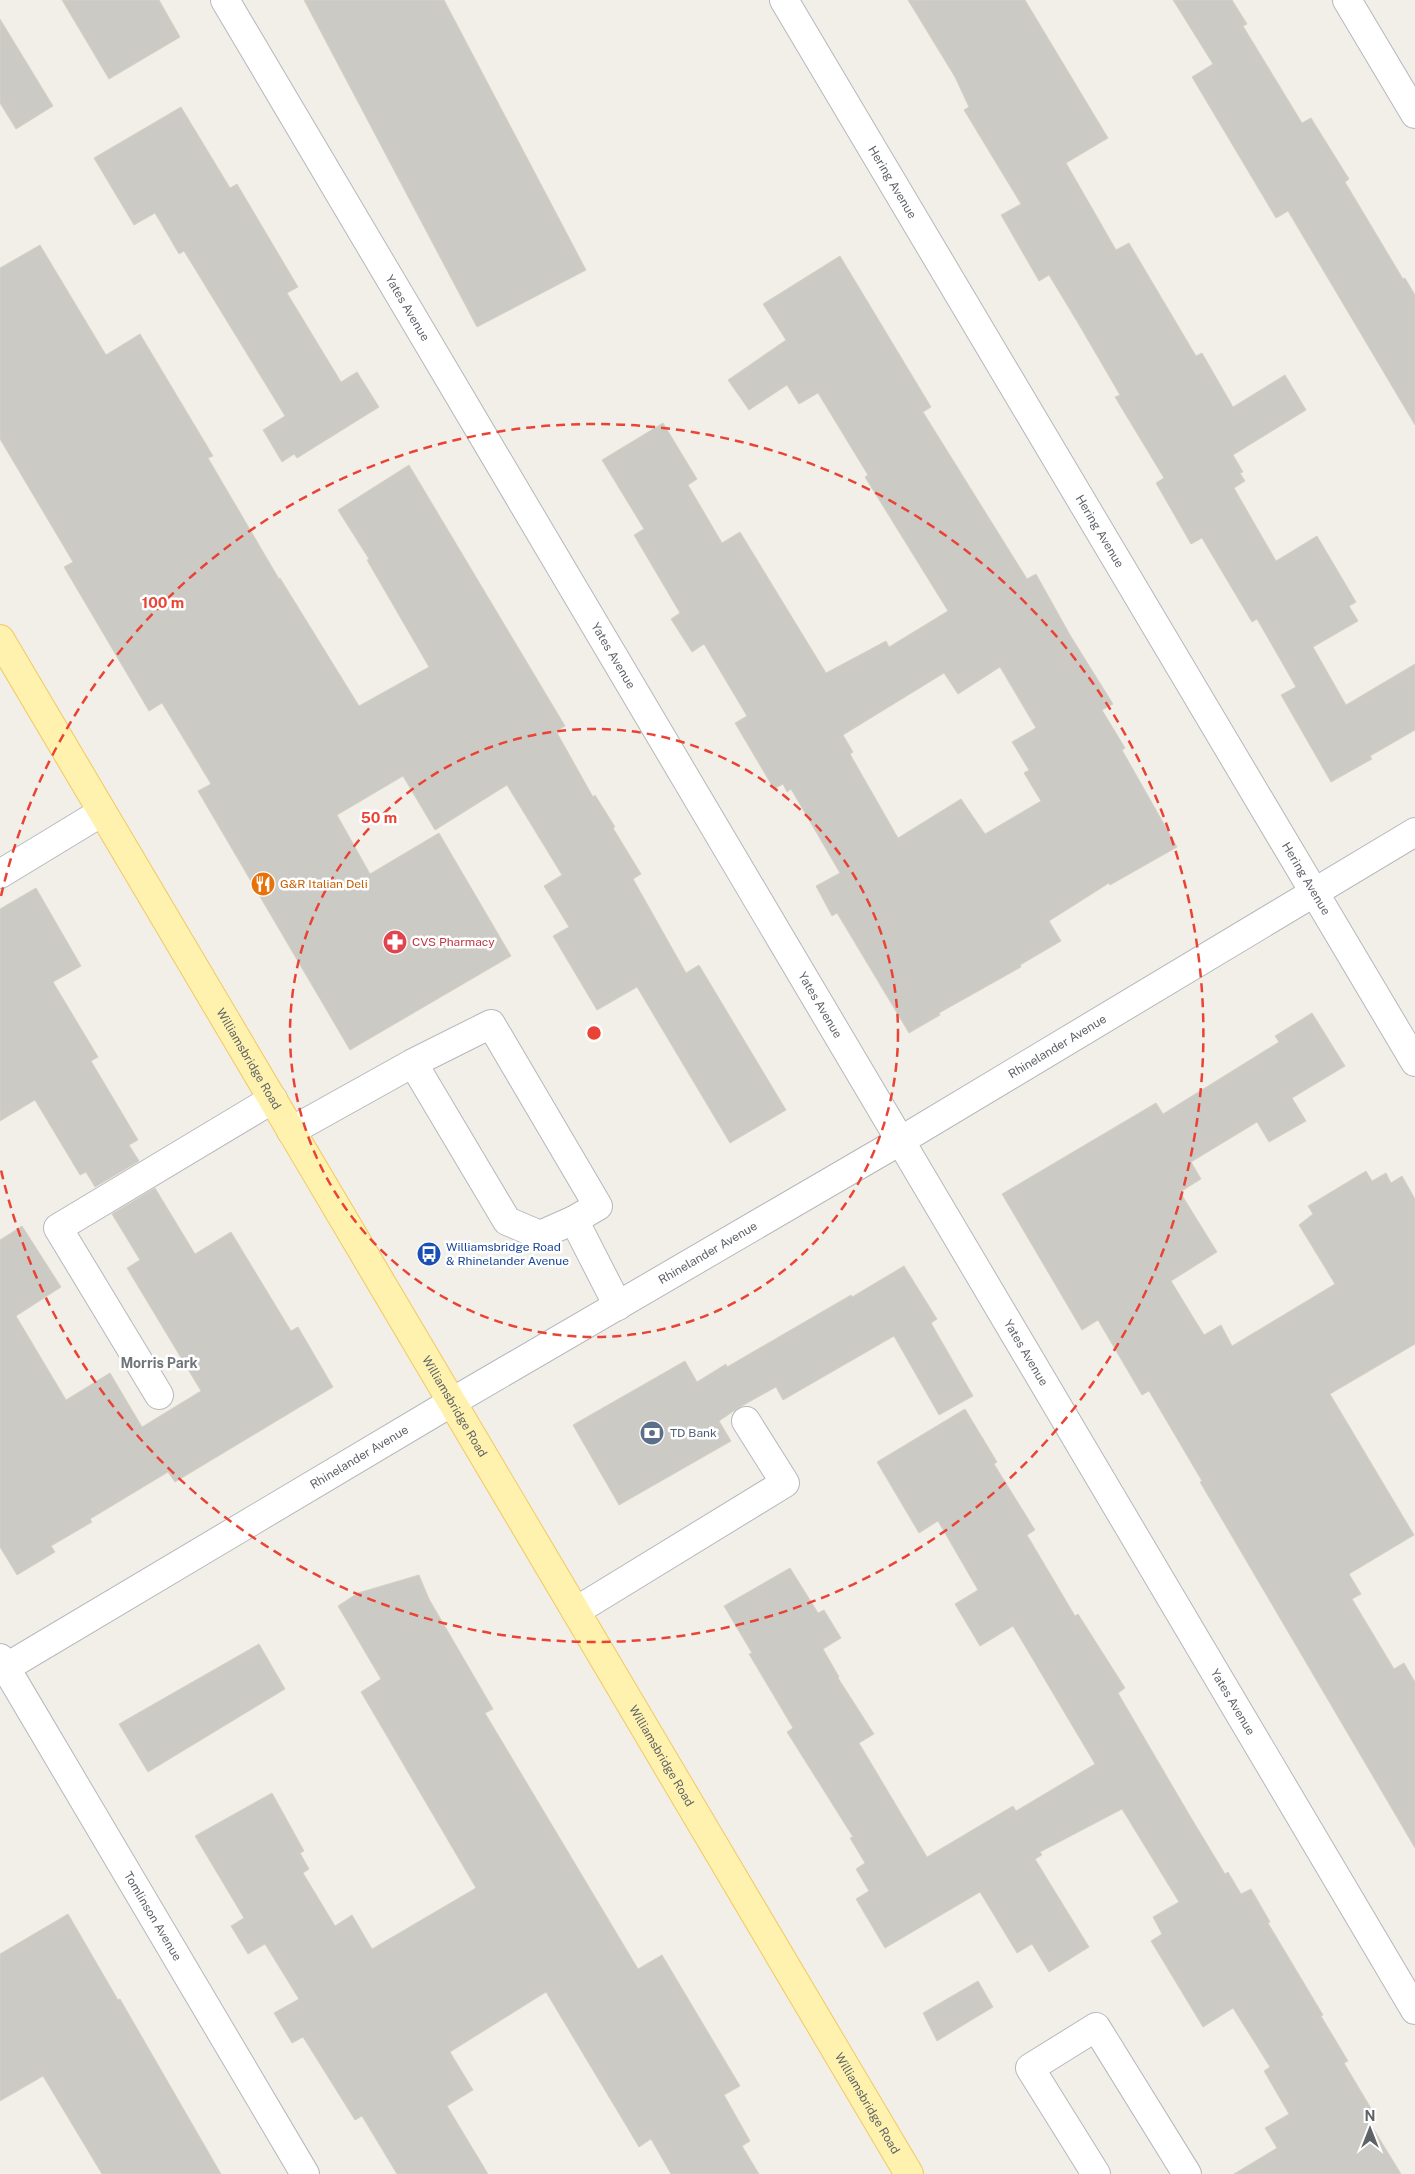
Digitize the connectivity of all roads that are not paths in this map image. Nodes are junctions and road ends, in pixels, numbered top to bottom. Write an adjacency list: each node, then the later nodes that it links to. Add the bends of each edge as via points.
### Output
1 (225, 0): 14 (street, Yates Avenue)
2 (784, 0): 9 (street, Hering Avenue)
3 (1347, 0): 4 (street)
4 (1415, 114)
5 (0, 639): 6 (main road, Williamsbridge Road)
6 (102, 812): 8 (street); 12 (main road, Williamsbridge Road)
7 (1415, 832): 9 (street, Rhinelander Avenue)
8 (0, 874)
9 (1314, 892): 10 (street, Hering Avenue); 14 (street, Rhinelander Avenue)
10 (1415, 1062)
11 (413, 1063): 13 (street); 15 (street, via 507,1221 540,1235); 15 (street, via 491,1024 598,1206)
12 (273, 1099): 13 (main road, Williamsbridge Road); 17 (street, via 58,1228)
13 (291, 1131): 18 (main road, Williamsbridge Road)
14 (900, 1141): 16 (street, Rhinelander Avenue); 22 (street, Yates Avenue)
15 (574, 1220): 16 (street)
16 (618, 1306): 18 (street, Rhinelander Avenue)
17 (159, 1395)
18 (452, 1402): 20 (main road, Williamsbridge Road); 21 (street, Rhinelander Avenue)
19 (746, 1421): 20 (street, via 785,1483)
20 (576, 1611): 24 (main road, Williamsbridge Road)
21 (2, 1666): 23 (street, Tomlinson Avenue)
22 (1415, 2010)
23 (305, 2174)
24 (909, 2174)
25 (1096, 2174): 26 (street, via 1030,2068 1096,2027)
26 (1187, 2174)

